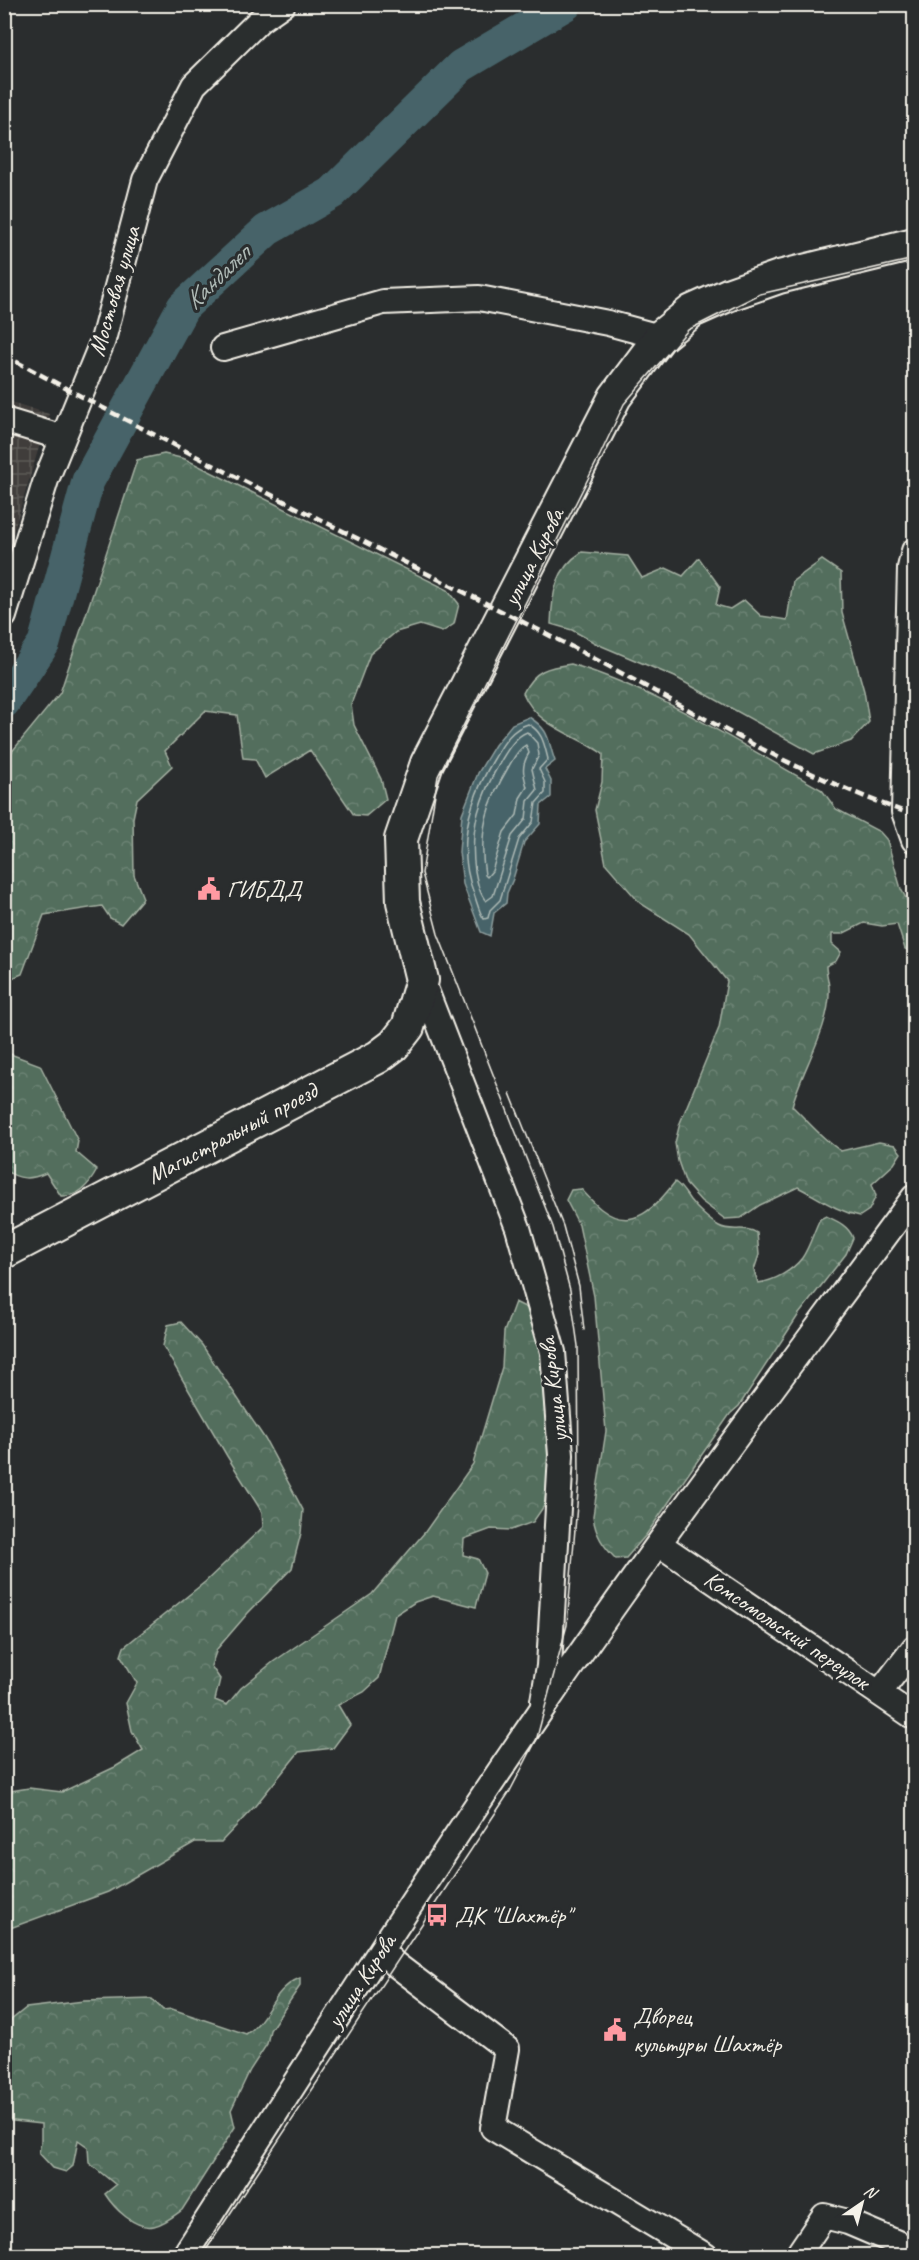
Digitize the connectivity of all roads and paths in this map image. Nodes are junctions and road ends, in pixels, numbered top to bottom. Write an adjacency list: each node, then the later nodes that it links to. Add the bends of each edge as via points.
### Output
1 (283, 4): 6 (street, Мостовая улица, via 260,20 194,85 145,180 103,340)
2 (915, 244): 3 (main road, улица Кирова, via 779,277 730,294 692,311)
3 (660, 337): 4 (street, via 479,298 383,302); 10 (main road, улица Кирова, via 615,397 427,763 401,839 403,902)
4 (223, 348)
5 (4, 420): 6 (street)
6 (63, 438): 8 (street, Мостовая улица)
7 (915, 552): 9 (street, via 910,568 904,812)
8 (4, 616)
9 (915, 840)
10 (422, 980): 11 (main road, Магистральный проезд, via 408,1027); 12 (street, улица Кирова)
11 (394, 1045): 12 (street, via 424,1039); 14 (main road, Магистральный проезд, via 378,1057)
12 (449, 1050): 18 (street, улица Кирова, via 518,1228 554,1352 561,1455 549,1666)
13 (915, 1197): 15 (street, улица Кирова)
14 (4, 1252)
15 (659, 1544): 17 (street, Комсомольский переулок); 18 (street, улица Кирова)
16 (915, 1648): 17 (street)
17 (880, 1692): 19 (street, Комсомольский переулок)
18 (542, 1709): 20 (street, улица Кирова)
19 (915, 1717)
20 (381, 1950): 22 (street, улица Кирова); 23 (street, via 507,2049 493,2128)
21 (915, 2250): 24 (street, via 824,2216)
22 (184, 2256)
23 (706, 2256)
24 (797, 2256)

